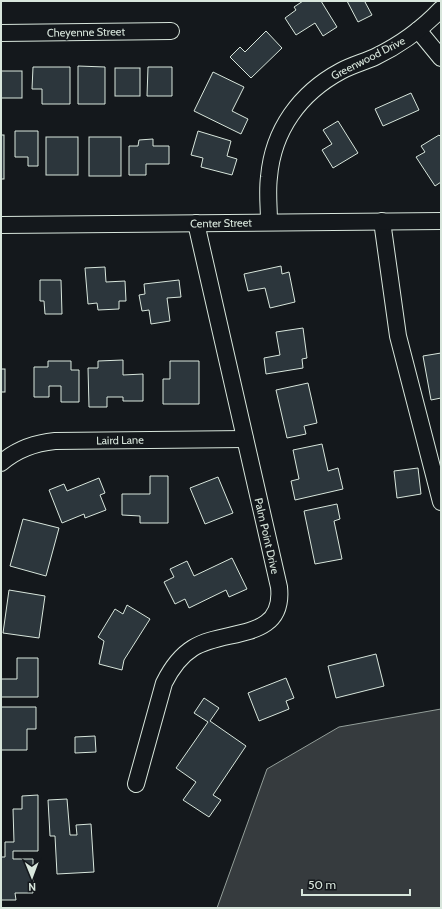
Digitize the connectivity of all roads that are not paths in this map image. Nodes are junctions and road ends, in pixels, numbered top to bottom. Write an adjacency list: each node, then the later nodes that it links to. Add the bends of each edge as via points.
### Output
1 (441, 9): 2 (street, Greenwood Drive)
2 (418, 30): 5 (street); 8 (street, Greenwood Drive, via 398,45 342,70 324,81 294,110 283,127 272,157 268,177)
3 (171, 31): 4 (street, Cheyenne Street)
4 (1, 33)
5 (441, 58)
6 (382, 221): 7 (street, Center Street); 8 (street, Center Street); 13 (street, via 398,336)
7 (441, 221)
8 (269, 222): 9 (street, Center Street)
9 (196, 223): 10 (street, Center Street); 11 (street, Palm Point Drive)
10 (1, 225)
11 (245, 439): 12 (street, Laird Lane, via 50,441 25,447); 14 (street, Palm Point Drive, via 279,587 278,608 264,625 254,630 204,642 184,654 176,663 164,683)
12 (1, 463)
13 (441, 502)
14 (136, 784)

